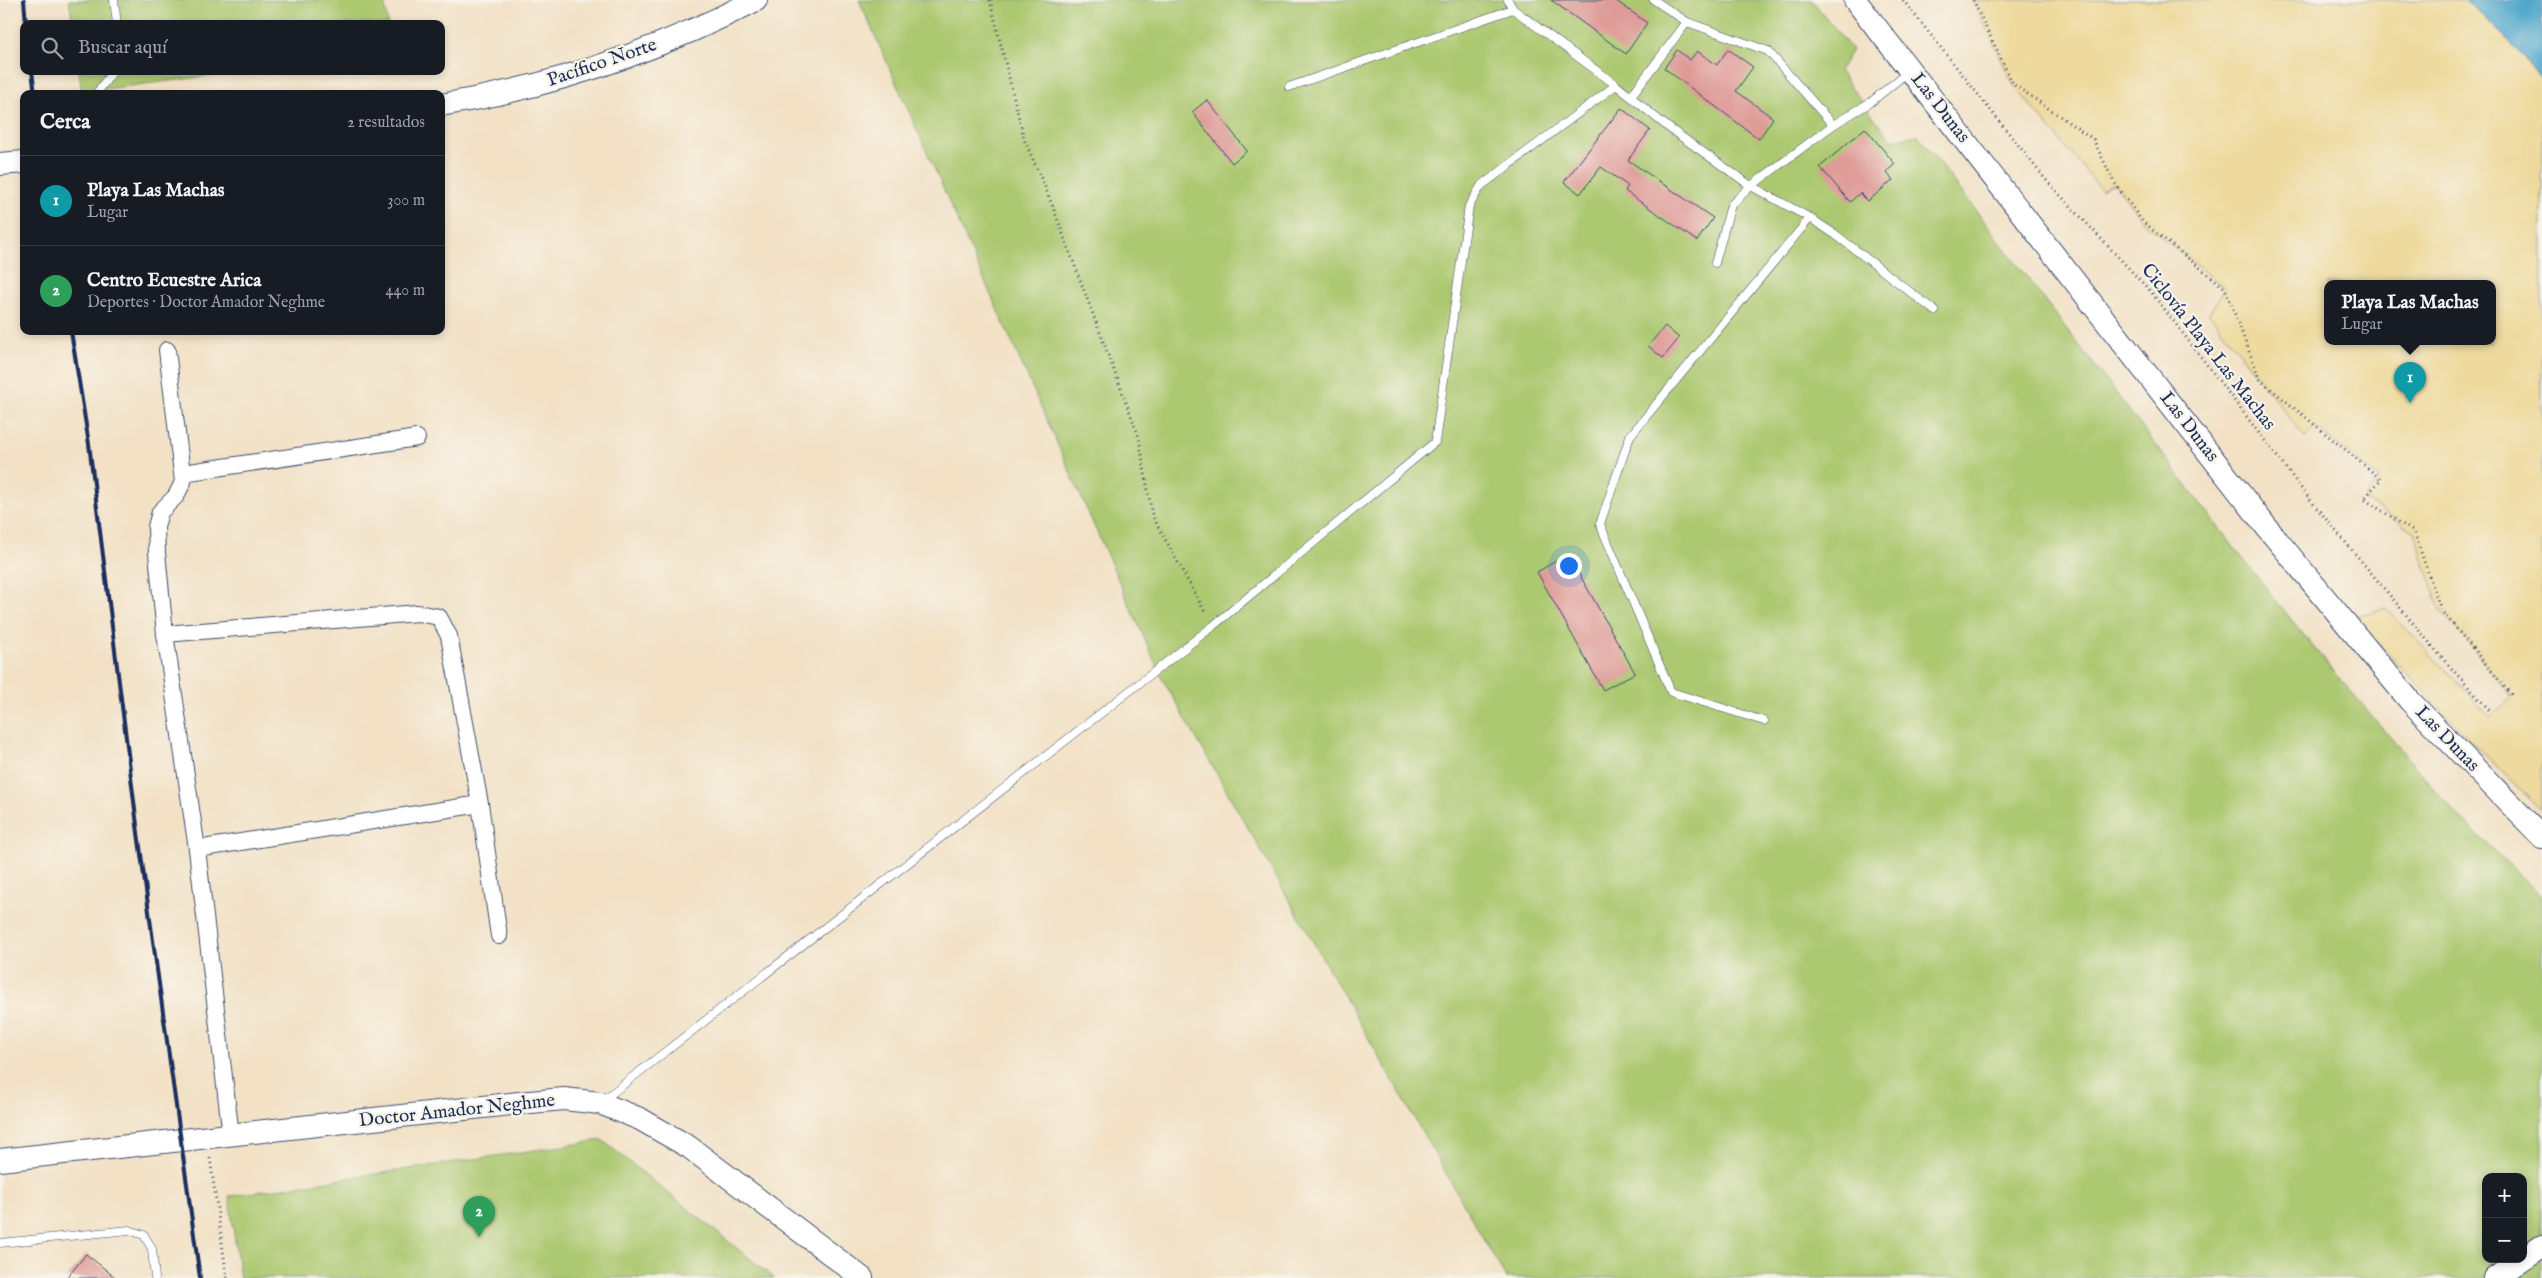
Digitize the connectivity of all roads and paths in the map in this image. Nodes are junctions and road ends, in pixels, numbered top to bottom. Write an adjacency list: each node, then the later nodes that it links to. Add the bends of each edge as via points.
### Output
1 (114, 0): 10 (lane)
2 (756, 0): 18 (main road, Pacífico Norte, via 689,32 622,58 550,82)
3 (990, 0): 29 (path, via 1024,139 1048,194 1139,437 1152,515)
4 (1508, 0): 9 (lane)
5 (1654, 0): 11 (lane)
6 (1855, 0): 12 (main road, Las Dunas)
7 (1903, 0): 32 (path, Ciclovía Playa Las Machas, via 2046,180 2152,294 2311,501 2442,659)
8 (1973, 0): 31 (path, via 2013,84 2093,140 2114,182 2143,222 2225,288 2260,380 2381,479 2364,498 2414,532 2441,610)
9 (1513, 9): 14 (lane); 15 (lane)
10 (116, 20)
11 (1687, 22): 17 (lane); 19 (lane, via 1768,51)
12 (1911, 70): 19 (lane, via 1871,102); 35 (main road, Las Dunas, via 2321,594 2410,701)
13 (110, 75): 16 (lane)
14 (1616, 85): 17 (lane); 29 (lane, via 1481,186 1469,206 1436,442)
15 (1289, 88)
16 (99, 90)
17 (1631, 96): 22 (lane, via 1669,128)
18 (445, 104)
19 (1833, 125): 22 (lane)
20 (20, 162): 21 (main road)
21 (0, 164)
22 (1751, 186): 23 (lane); 24 (lane, via 1731,205)
23 (1810, 218): 25 (lane); 33 (lane, via 1630,436 1600,524 1670,692)
24 (1715, 263)
25 (1935, 311)
26 (167, 350): 28 (street)
27 (417, 438): 28 (street)
28 (183, 473): 30 (street, via 183,482 176,496 160,512 156,527)
29 (1213, 626): 38 (lane)
30 (165, 634): 34 (street, via 418,613 439,617 449,636); 36 (street)
31 (2513, 697)
32 (2491, 712)
33 (1764, 721)
34 (480, 804): 36 (street); 37 (street)
35 (2542, 837)
36 (197, 849): 39 (street)
37 (499, 936)
38 (600, 1103): 39 (main road, Doctor Amador Neghme, via 564,1099 519,1103); 46 (main road, Doctor Amador Neghme, via 640,1119 689,1147)
39 (231, 1136): 40 (main road, Doctor Amador Neghme)
40 (207, 1138): 41 (main road, Doctor Amador Neghme); 45 (path)
41 (0, 1160)
42 (0, 1243): 44 (lane, via 129,1230 144,1235 152,1249)
43 (2542, 1246): 47 (main road)
44 (155, 1278)
45 (227, 1278)
46 (862, 1278)
47 (2495, 1278)

